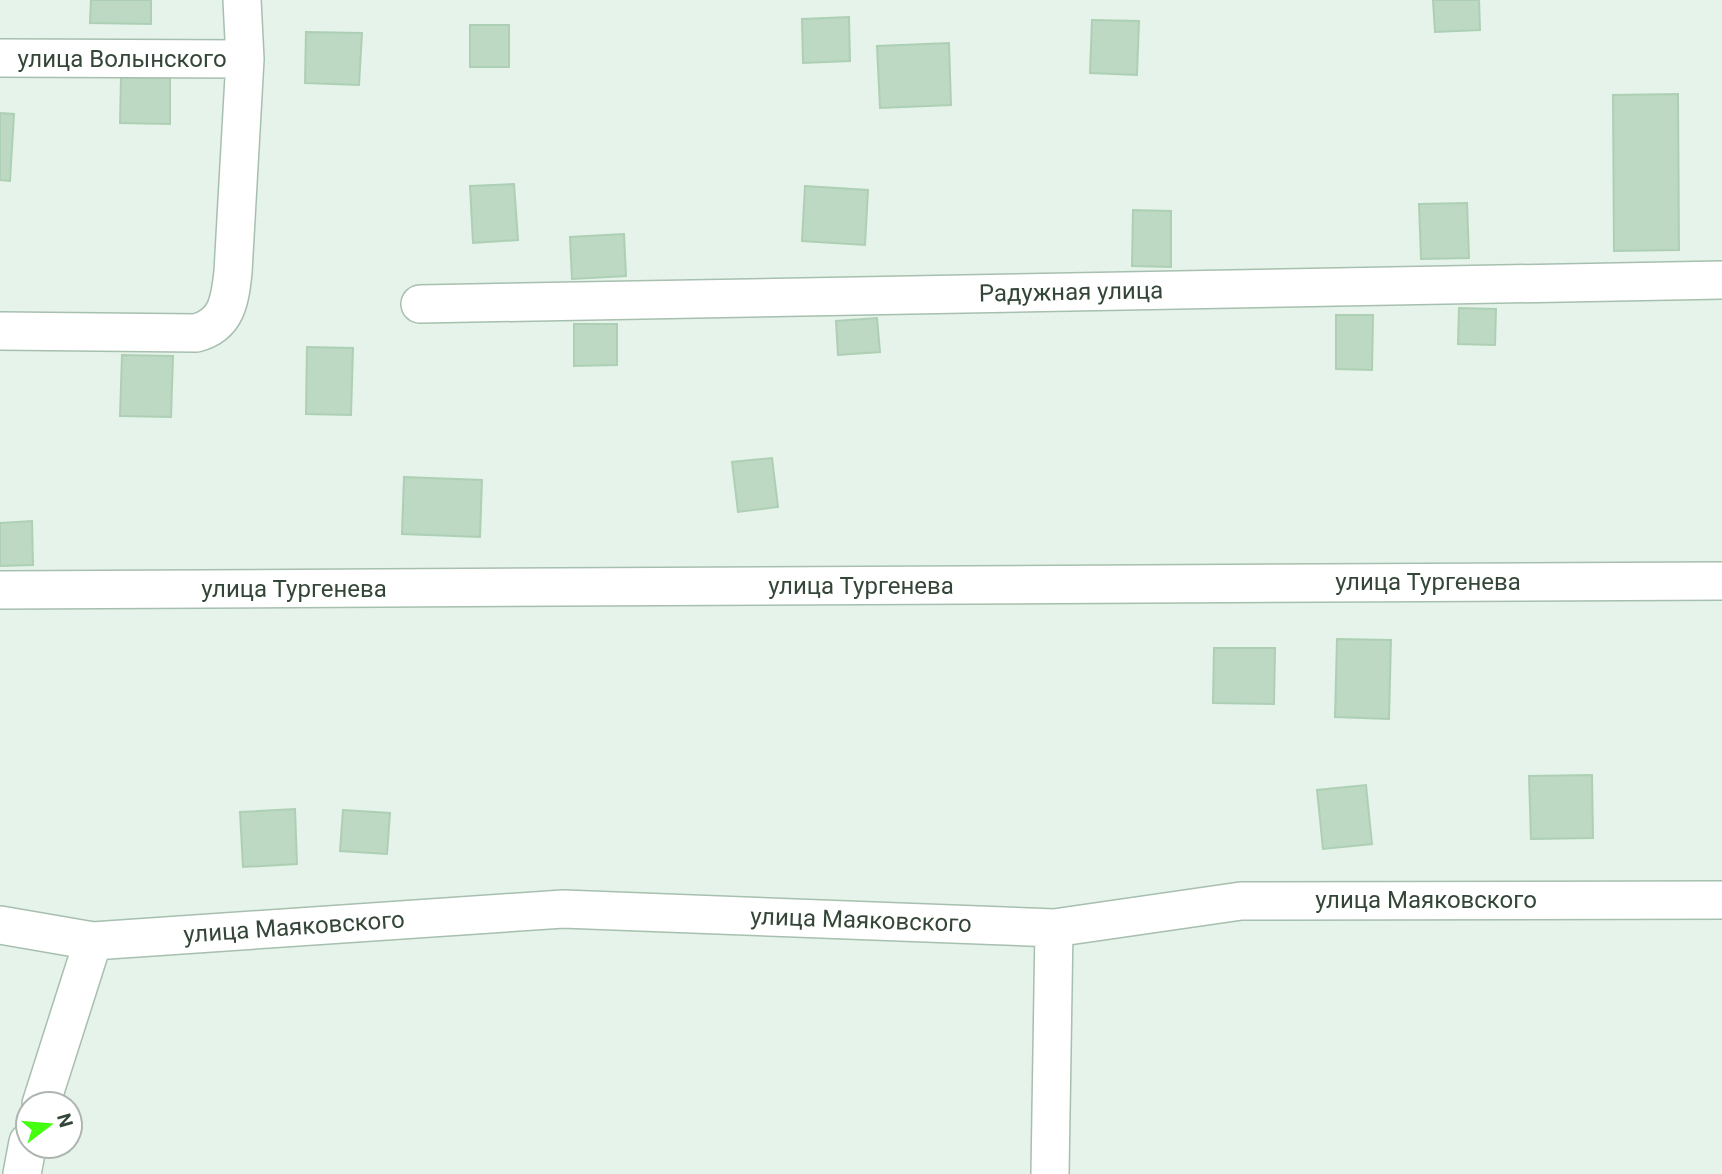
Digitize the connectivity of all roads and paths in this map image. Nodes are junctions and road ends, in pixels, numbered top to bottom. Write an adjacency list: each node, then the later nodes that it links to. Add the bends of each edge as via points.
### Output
1 (242, 0): 3 (street)
2 (0, 58): 3 (street, улица Волынского)
3 (244, 59): 6 (street, via 233,272 222,319 211,329 196,332)
4 (1722, 280): 5 (street, Радужная улица)
5 (420, 304)
6 (0, 331)
7 (1722, 581): 8 (street, улица Тургенева)
8 (0, 590)
9 (1722, 900): 11 (street, улица Маяковского, via 1241,901)
10 (0, 925): 12 (street, улица Маяковского)
11 (1054, 928): 12 (street, улица Маяковского, via 563,909); 14 (street)
12 (93, 941): 13 (street)
13 (45, 1090)
14 (1050, 1174)

